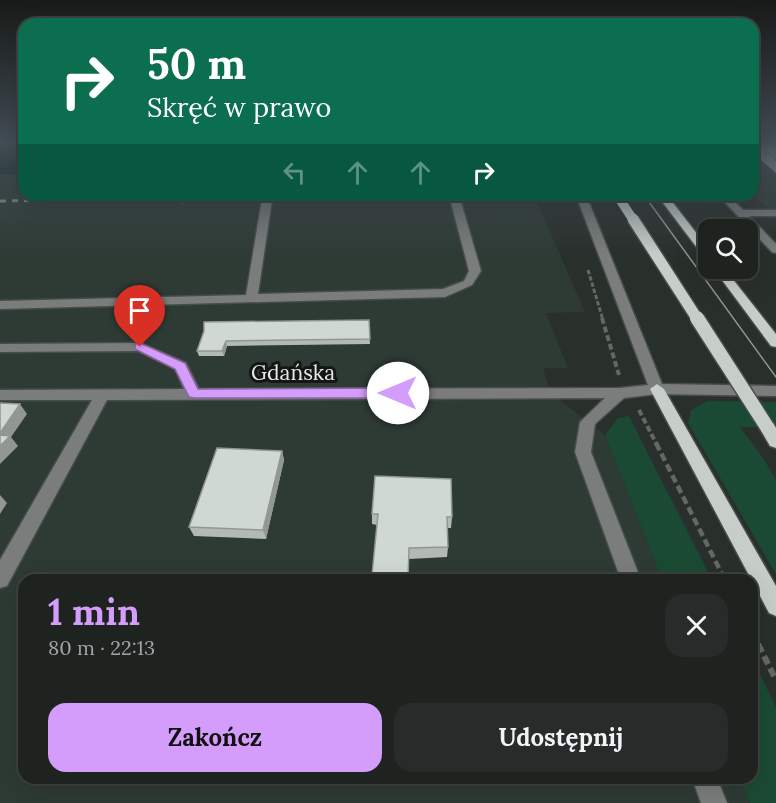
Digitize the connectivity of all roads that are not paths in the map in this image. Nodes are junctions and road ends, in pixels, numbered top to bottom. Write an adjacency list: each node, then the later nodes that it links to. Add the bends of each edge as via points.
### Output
1 (267, 201): 12 (street)
2 (456, 201): 12 (street, via 475,271 468,283 445,293)
3 (583, 201): 16 (street)
4 (621, 201): 22 (main road, bridge)
5 (667, 201): 9 (main road)
6 (729, 201): 7 (street)
7 (741, 213): 8 (street); 10 (street)
8 (776, 213)
9 (698, 242)
10 (776, 250)
11 (727, 279): 14 (main road)
12 (251, 298): 13 (street)
13 (0, 305)
14 (776, 343)
15 (0, 348): 20 (street, via 140,347 181,366)
16 (657, 388): 17 (street, Gdańska); 18 (street, Gdańska); 25 (main road)
17 (776, 391)
18 (626, 393): 20 (street, Gdańska); 23 (street, via 588,422 583,452)
19 (103, 394): 20 (street, Gdańska); 21 (street, Gdańska); 24 (street)
20 (194, 394)
21 (0, 395)
22 (776, 442)
23 (629, 574)
24 (0, 579)
25 (776, 606)
26 (707, 784): 27 (street)
27 (714, 803)

